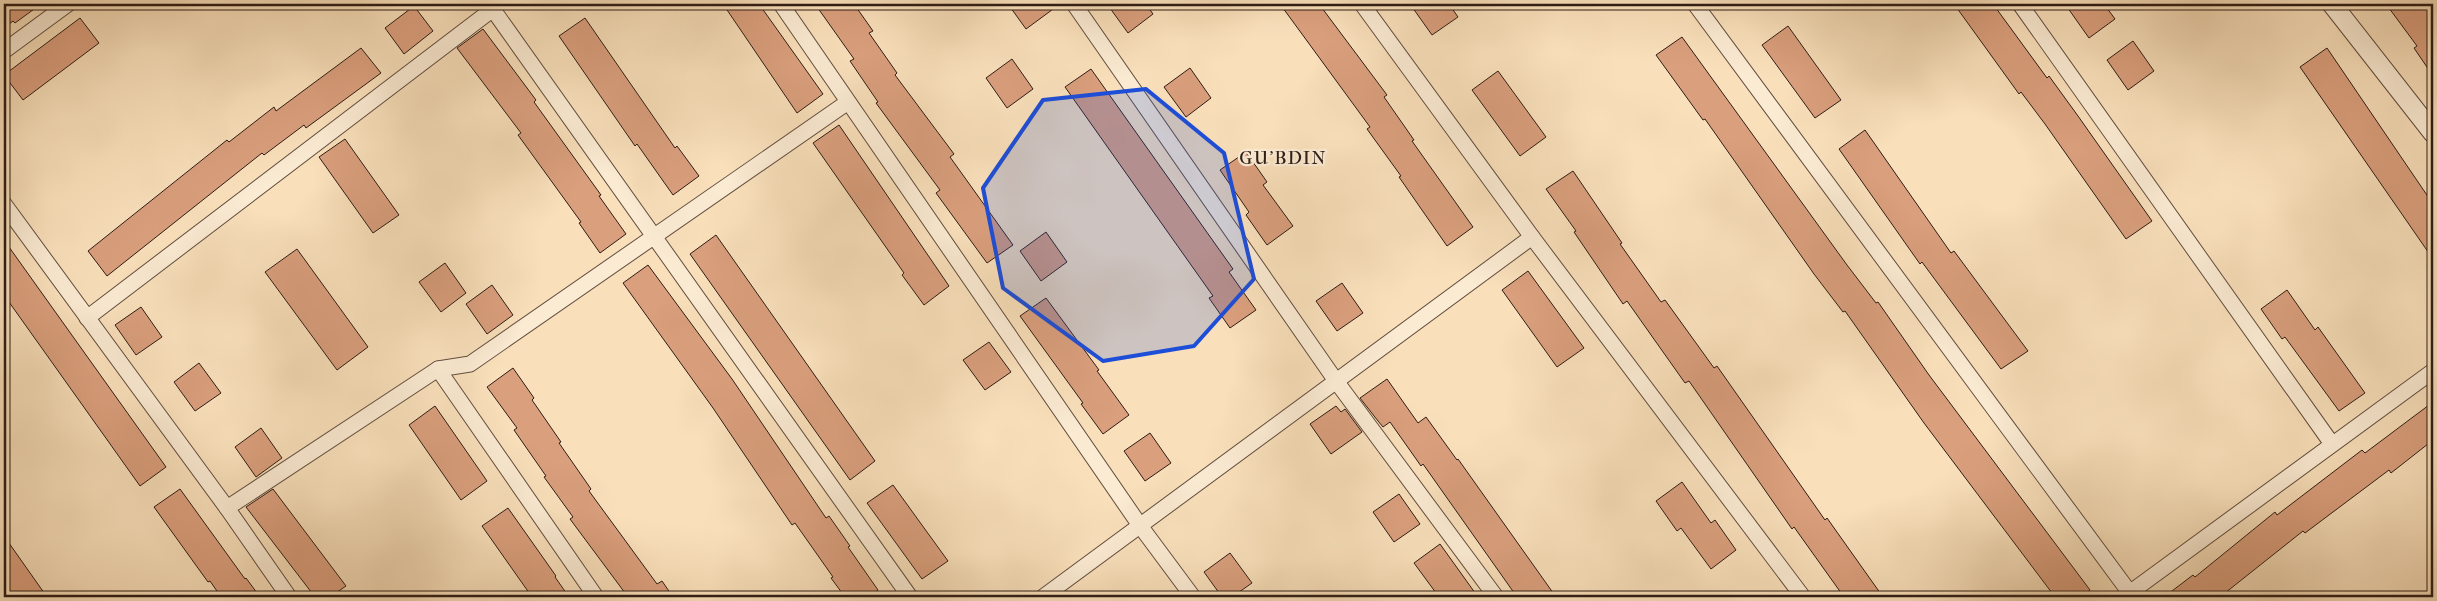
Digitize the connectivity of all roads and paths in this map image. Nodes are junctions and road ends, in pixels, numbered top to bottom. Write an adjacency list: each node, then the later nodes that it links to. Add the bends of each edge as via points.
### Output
1 (68, 4): 9 (street)
2 (781, 4): 10 (street)
3 (1074, 4): 18 (street)
4 (1362, 4): 14 (street)
5 (1695, 4): 22 (street)
6 (2020, 4): 19 (street)
7 (2332, 4): 11 (street)
8 (491, 6): 13 (street); 15 (street)
9 (4, 51)
10 (848, 102): 13 (street); 21 (street)
11 (2433, 133)
12 (4, 204): 15 (street)
13 (654, 236): 16 (street, via 470,364); 25 (street)
14 (1532, 238): 18 (street); 29 (street)
15 (87, 318): 20 (street)
16 (438, 369): 20 (street); 24 (street)
17 (2433, 371): 19 (street)
18 (1336, 382): 21 (street); 28 (street)
19 (2332, 444): 22 (street)
20 (227, 508): 23 (street)
21 (1141, 527): 26 (street); 27 (street)
22 (2127, 595)
23 (289, 597)
24 (596, 597)
25 (910, 597)
26 (1043, 597)
27 (1193, 597)
28 (1496, 597)
29 (1803, 597)

